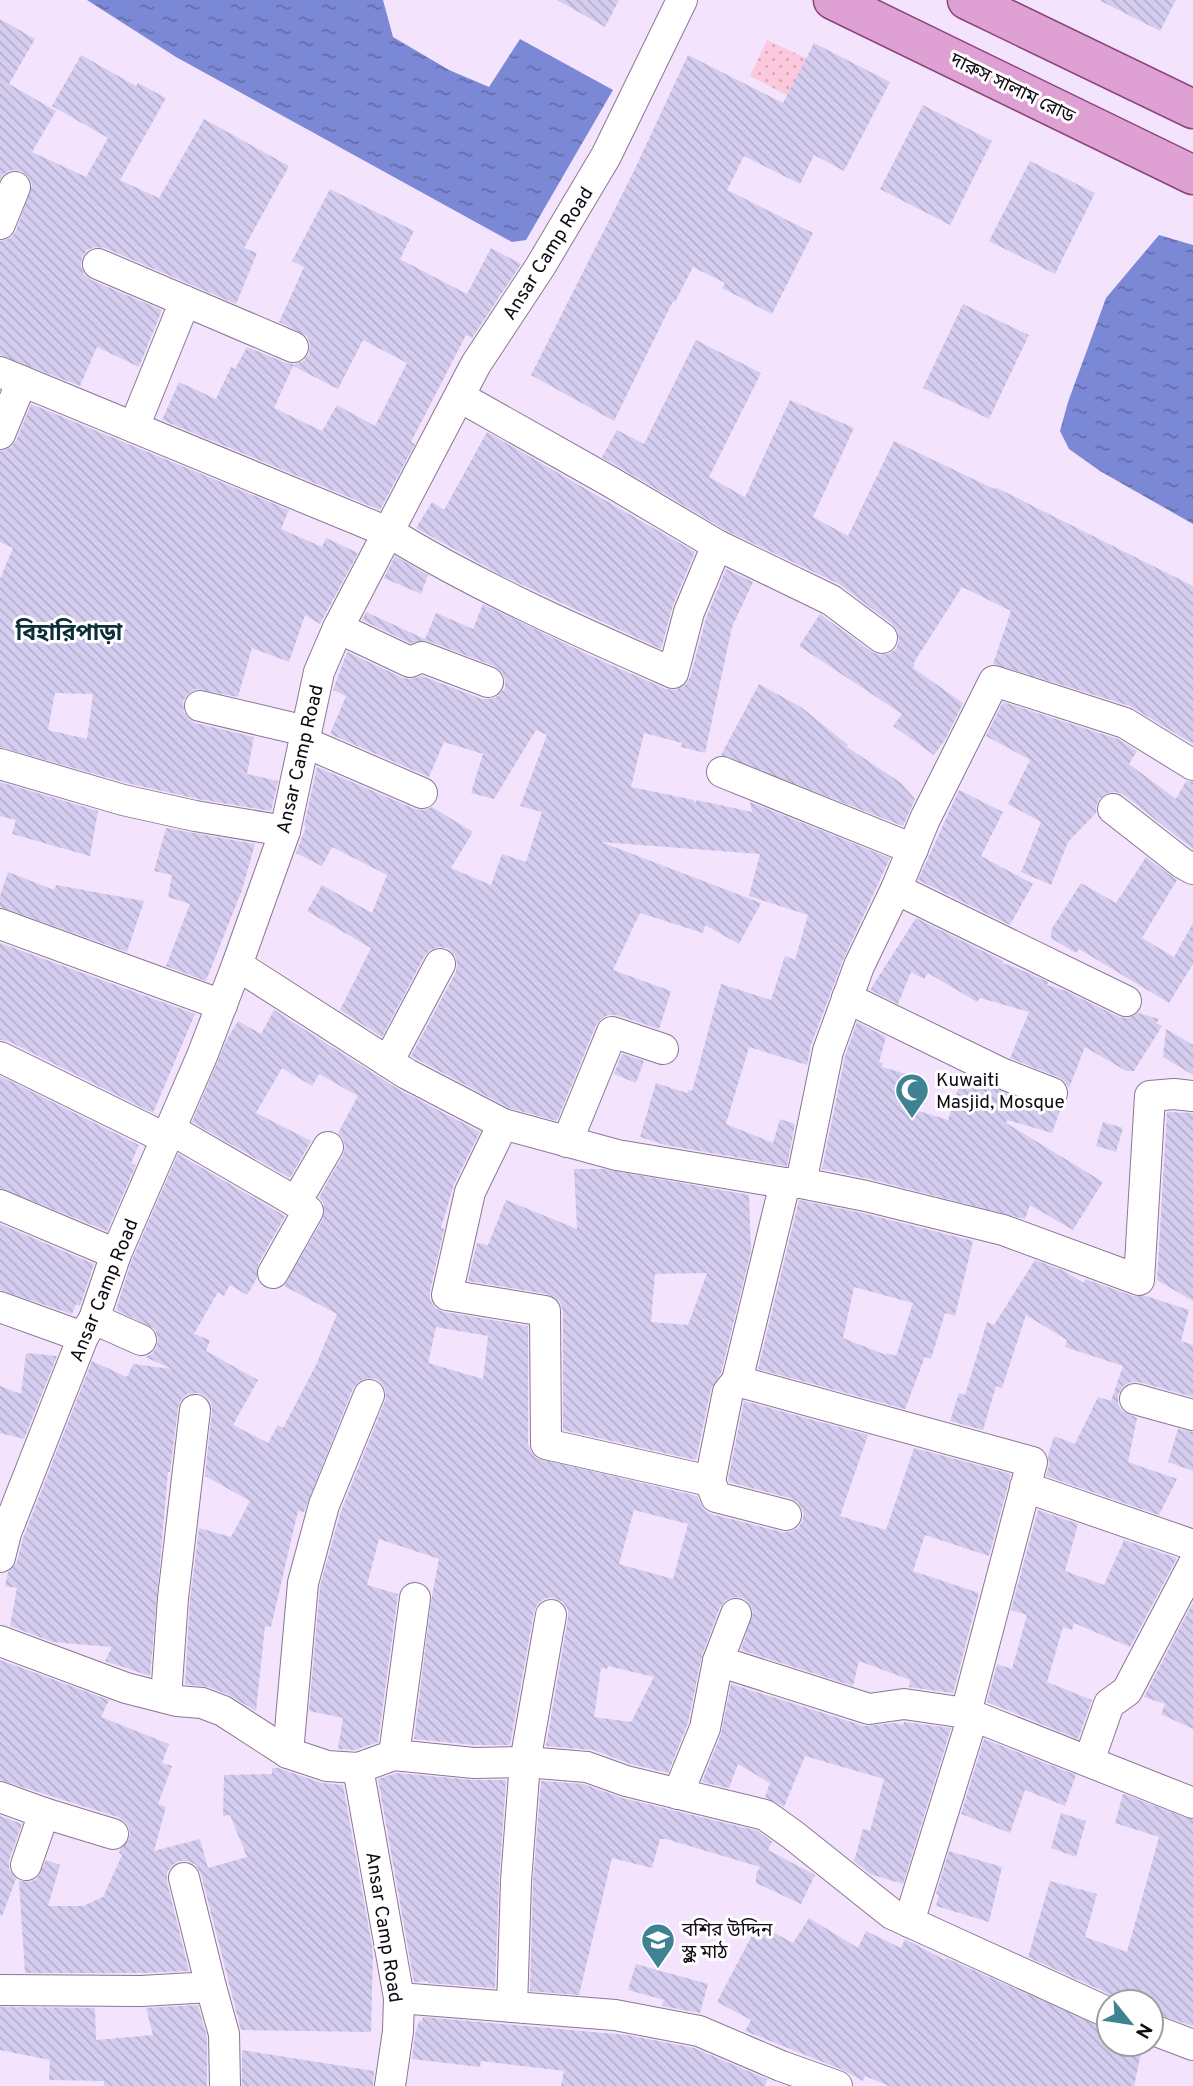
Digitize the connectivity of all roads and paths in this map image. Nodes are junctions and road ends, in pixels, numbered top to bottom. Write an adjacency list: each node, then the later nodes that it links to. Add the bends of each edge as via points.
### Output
1 (682, 0): 12 (street, Ansar Camp Road, via 606,156)
2 (833, 0): 5 (main road, দারুস সালাম রোড)
3 (967, 0): 4 (main road)
4 (1193, 109)
5 (1193, 174)
6 (15, 187): 7 (street)
7 (0, 224)
8 (98, 264): 9 (street)
9 (185, 301): 10 (street); 13 (street)
10 (293, 347)
11 (11, 376): 13 (street); 14 (street)
12 (460, 397): 15 (street, Ansar Camp Road); 16 (street)
13 (134, 427): 15 (street)
14 (0, 434)
15 (390, 533): 16 (street, via 446,567 673,673 689,612); 17 (street, Ansar Camp Road)
16 (718, 545): 18 (street, via 831,600)
17 (338, 628): 19 (street, via 410,662 422,657); 21 (street, Ansar Camp Road, via 319,672)
18 (882, 638)
19 (488, 682)
20 (200, 706): 21 (street)
21 (305, 736): 25 (street); 27 (street, Ansar Camp Road)
22 (0, 764): 27 (street, via 123,800)
23 (1193, 765): 28 (street, via 1125,723 994,681)
24 (722, 772): 28 (street)
25 (422, 793)
26 (1114, 809): 29 (street)
27 (285, 831): 33 (street, Ansar Camp Road)
28 (913, 849): 30 (street)
29 (1193, 869)
30 (896, 889): 34 (street); 35 (street)
31 (0, 923): 36 (street)
32 (440, 964): 39 (street)
33 (237, 965): 36 (street, Ansar Camp Road); 39 (street)
34 (847, 998): 40 (street); 46 (street)
35 (1126, 1001)
36 (222, 1005): 43 (street, Ansar Camp Road)
37 (663, 1049): 44 (street, via 612,1032)
38 (0, 1056): 43 (street)
39 (388, 1062): 42 (street)
40 (1052, 1093)
41 (1193, 1096): 46 (street, via 1150,1096 1139,1280 1003,1230)
42 (503, 1124): 44 (street); 59 (street, via 470,1192 447,1295 545,1311 546,1444)
43 (169, 1134): 47 (street); 49 (street, Ansar Camp Road)
44 (567, 1142): 46 (street, via 617,1155)
45 (328, 1147): 47 (street)
46 (793, 1183): 54 (street)
47 (296, 1202): 50 (street, via 308,1211)
48 (0, 1205): 49 (street)
49 (116, 1254): 52 (street, Ansar Camp Road)
50 (273, 1273)
51 (0, 1307): 52 (street)
52 (88, 1328): 53 (street); 63 (street, Ansar Camp Road)
53 (141, 1340)
54 (737, 1381): 59 (street, via 728,1392); 60 (street, via 1032,1462)
55 (369, 1395): 72 (street, via 324,1505 303,1583)
56 (1135, 1399): 58 (street)
57 (195, 1410): 70 (street)
58 (1193, 1415)
59 (710, 1481): 61 (street, via 716,1497)
60 (1025, 1487): 62 (street); 71 (street)
61 (786, 1515)
62 (1193, 1545)
63 (0, 1557)
64 (1193, 1565): 74 (street, via 1127,1691 1109,1704)
65 (415, 1598): 73 (street)
66 (736, 1614): 69 (street)
67 (551, 1615): 75 (street)
68 (0, 1641): 70 (street, via 125,1688)
69 (718, 1661): 71 (street, via 869,1709 904,1704); 77 (street, via 705,1728)
70 (166, 1698): 72 (street, via 223,1710)
71 (969, 1715): 74 (street); 84 (street)
72 (288, 1753): 76 (street, via 327,1766)
73 (394, 1755): 75 (street, via 474,1763); 76 (street)
74 (1089, 1761): 79 (street)
75 (525, 1762): 77 (street, via 587,1767); 88 (street)
76 (358, 1769): 87 (street, Ansar Camp Road)
77 (678, 1794): 84 (street, via 765,1815 892,1914)
78 (0, 1797): 80 (street)
79 (1193, 1803)
80 (44, 1813): 81 (street); 82 (street)
81 (113, 1834)
82 (26, 1865)
83 (184, 1878): 85 (street)
84 (909, 1922): 89 (street)
85 (211, 1987): 86 (street); 93 (street, via 224,2034)
86 (0, 1990)
87 (399, 1998): 88 (street); 94 (street, Ansar Camp Road)
88 (512, 2007): 92 (street, via 615,2015 699,2031)
89 (1095, 2007)
90 (1165, 2034): 91 (street)
91 (1193, 2045)
92 (778, 2076): 95 (street)
93 (225, 2086)
94 (390, 2086)
95 (838, 2086)

